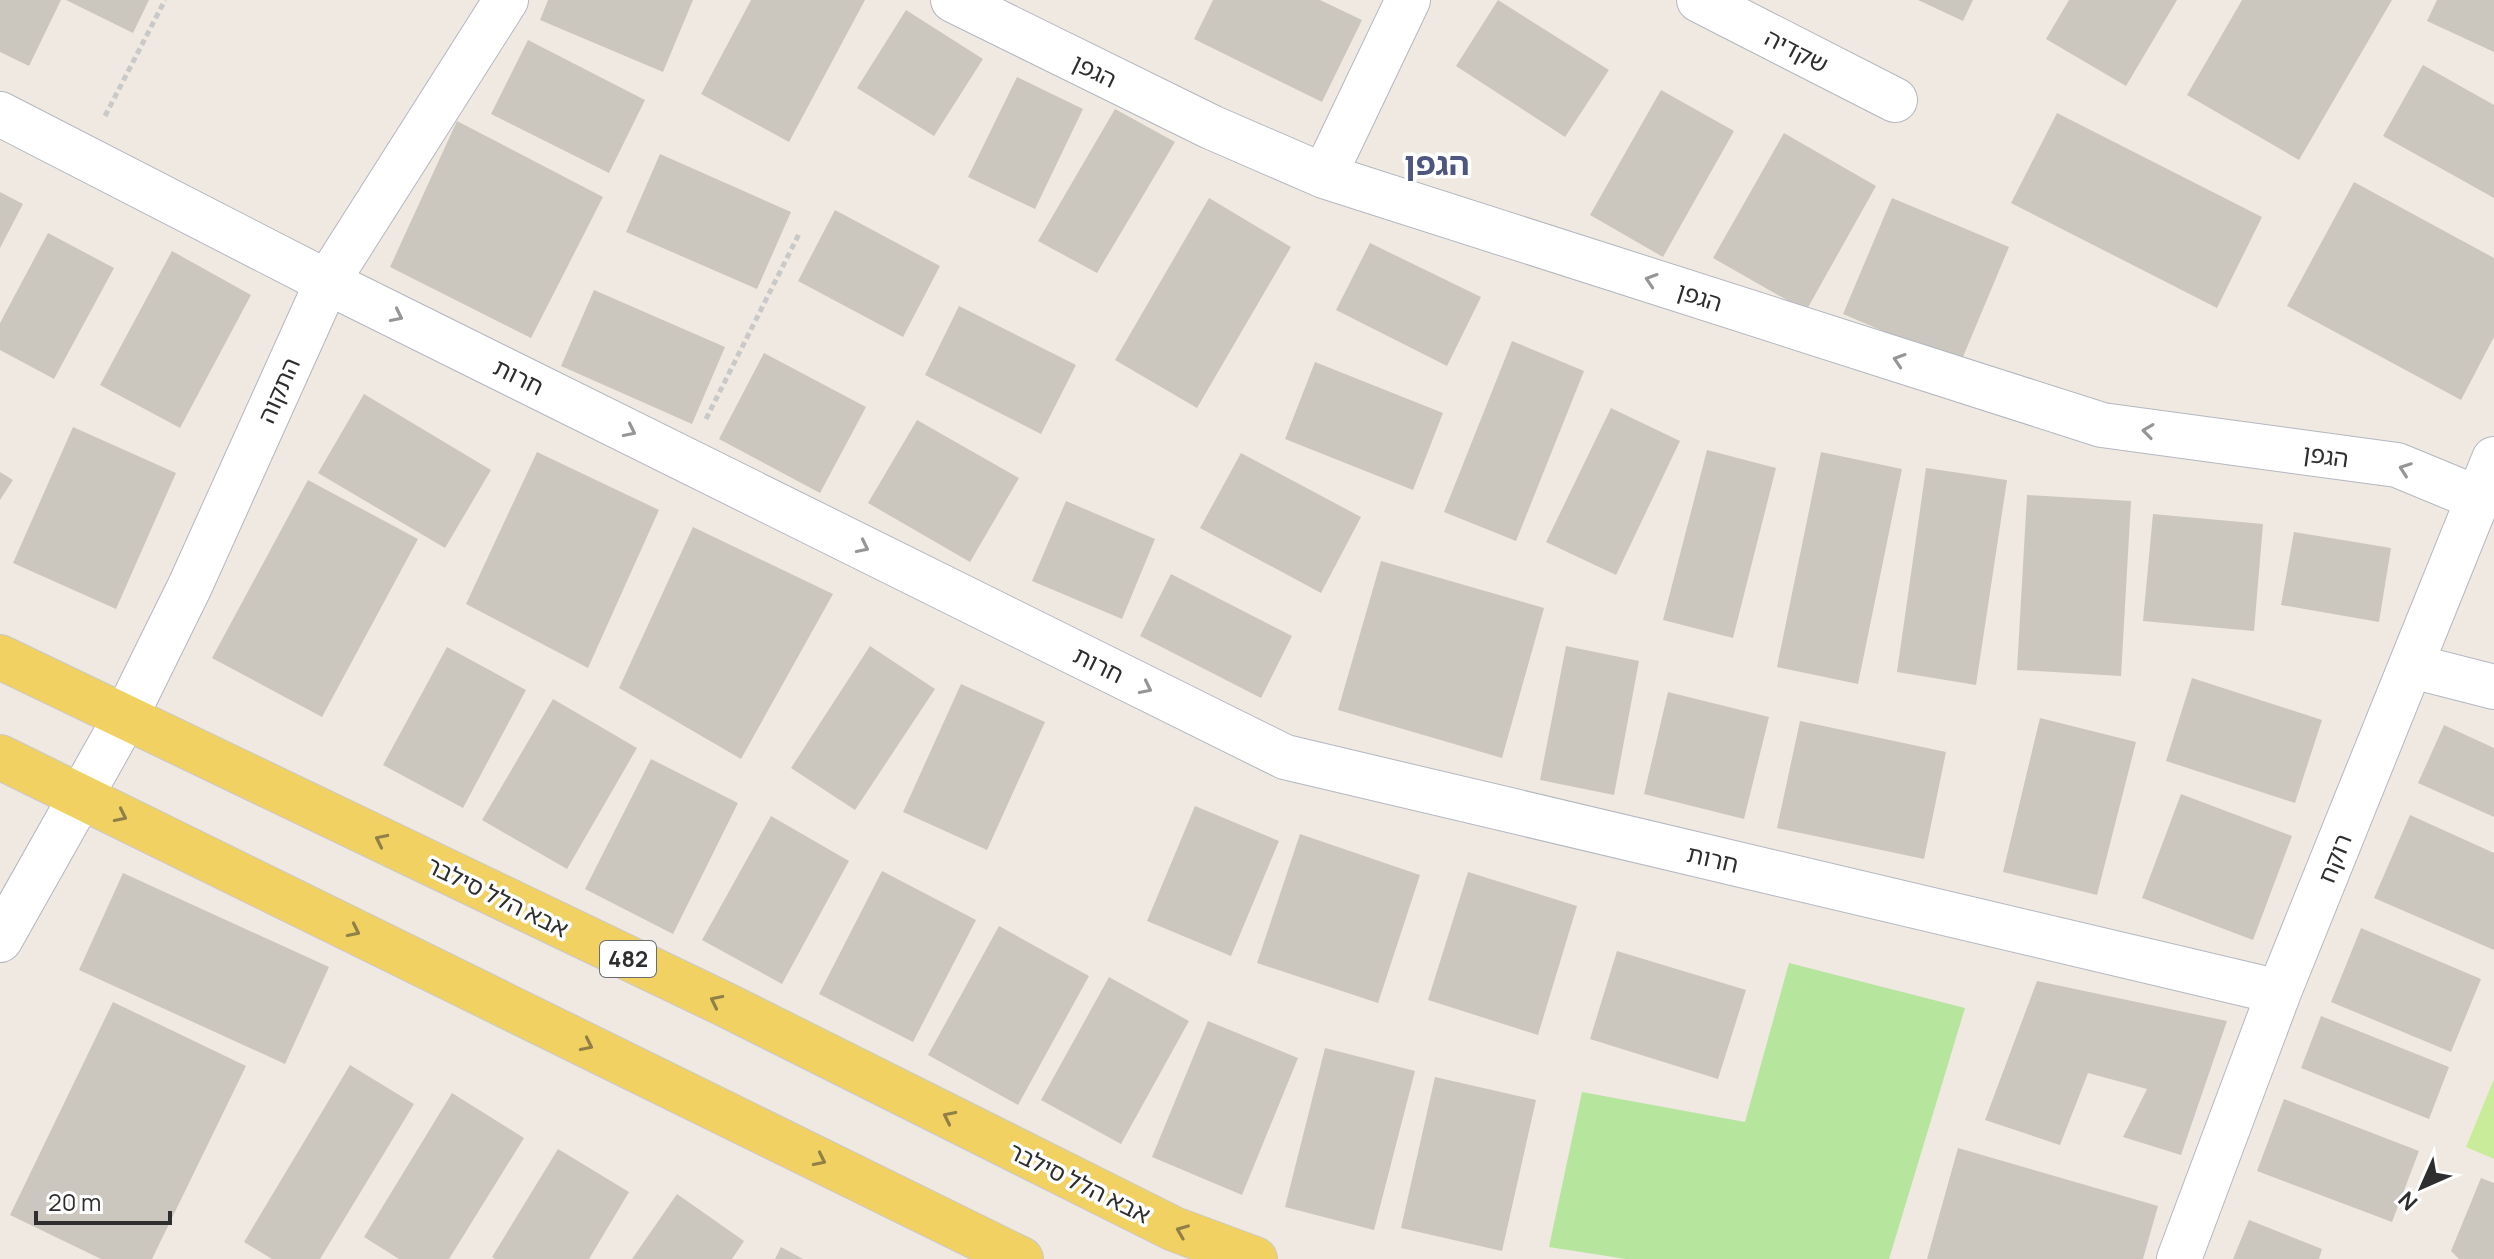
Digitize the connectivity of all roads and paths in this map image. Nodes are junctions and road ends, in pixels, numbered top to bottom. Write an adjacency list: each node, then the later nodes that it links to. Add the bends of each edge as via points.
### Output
1 (165, 0): 8 (path)
2 (506, 0): 11 (street, התקוה)
3 (953, 0): 9 (street, הגפן, via 1211,127)
4 (1408, 0): 9 (street)
5 (1699, 0): 6 (street, שקדיה)
6 (1895, 100)
7 (0, 114): 8 (street, חרות)
8 (84, 157): 11 (street, חרות)
9 (1324, 176): 13 (street, הגפן, one-way to 9, via 2102,425)
10 (799, 234): 12 (path)
11 (327, 282): 12 (street, חרות, one-way to 12); 17 (street, התקוה)
12 (686, 459): 21 (street, חרות, one-way to 21, via 1285,757)
13 (2486, 478): 15 (street, רוקח)
14 (0, 657): 17 (main road, אבא הלל סילבר / 482)
15 (2412, 666): 16 (street); 21 (street, רוקח)
16 (2494, 687)
17 (125, 718): 19 (street, התקוה); 23 (main road, אבא הלל סילבר / 482, one-way to 17, via 1174,1229 724,1004)
18 (0, 757): 19 (main road)
19 (80, 796): 20 (street, התקוה); 22 (main road, one-way to 22)
20 (0, 940)
21 (2279, 992): 24 (street, רוקח)
22 (1021, 1259)
23 (1255, 1259)
24 (2179, 1259)

